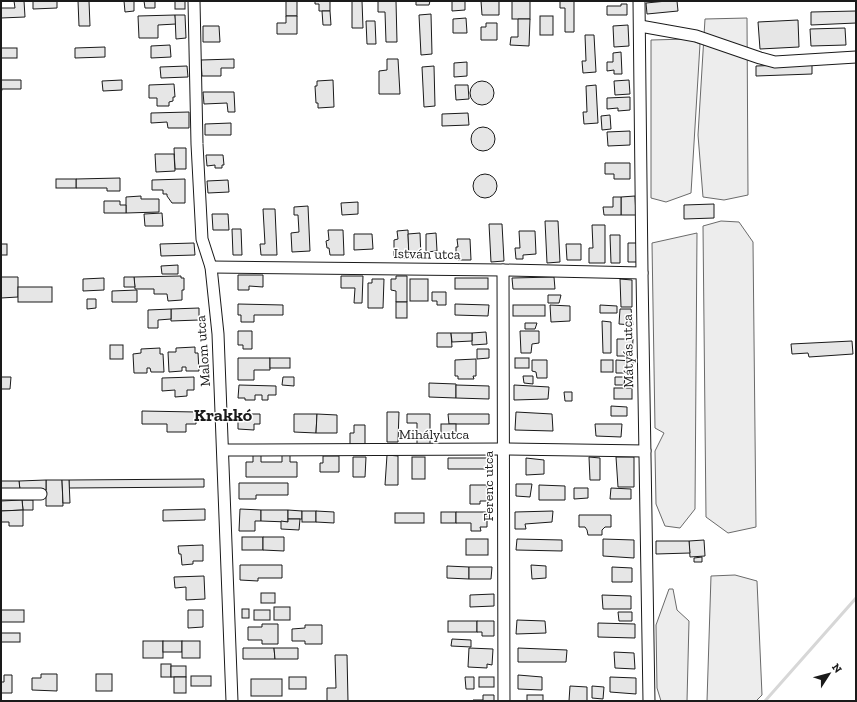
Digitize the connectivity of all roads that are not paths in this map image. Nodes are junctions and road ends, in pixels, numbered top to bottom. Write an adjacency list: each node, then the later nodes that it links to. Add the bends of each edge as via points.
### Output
1 (194, 1): 5 (street, Malom utca, via 202,239)
2 (639, 1): 3 (street, Mátyás utca)
3 (640, 26): 4 (street, via 696,36 775,62); 7 (street, Mátyás utca)
4 (856, 57)
5 (211, 267): 6 (street, István utca); 9 (street, Malom utca, via 218,334)
6 (503, 270): 7 (street, István utca); 8 (street, Ferenc utca)
7 (642, 273): 10 (street, Mátyás utca)
8 (503, 449): 9 (street, Mihály utca); 10 (street, Mihály utca); 14 (street, Ferenc utca)
9 (223, 450): 13 (street, Malom utca)
10 (645, 451): 15 (street, Mátyás utca)
11 (1, 494): 12 (street)
12 (41, 494)
13 (232, 701)
14 (504, 701)
15 (649, 701)

